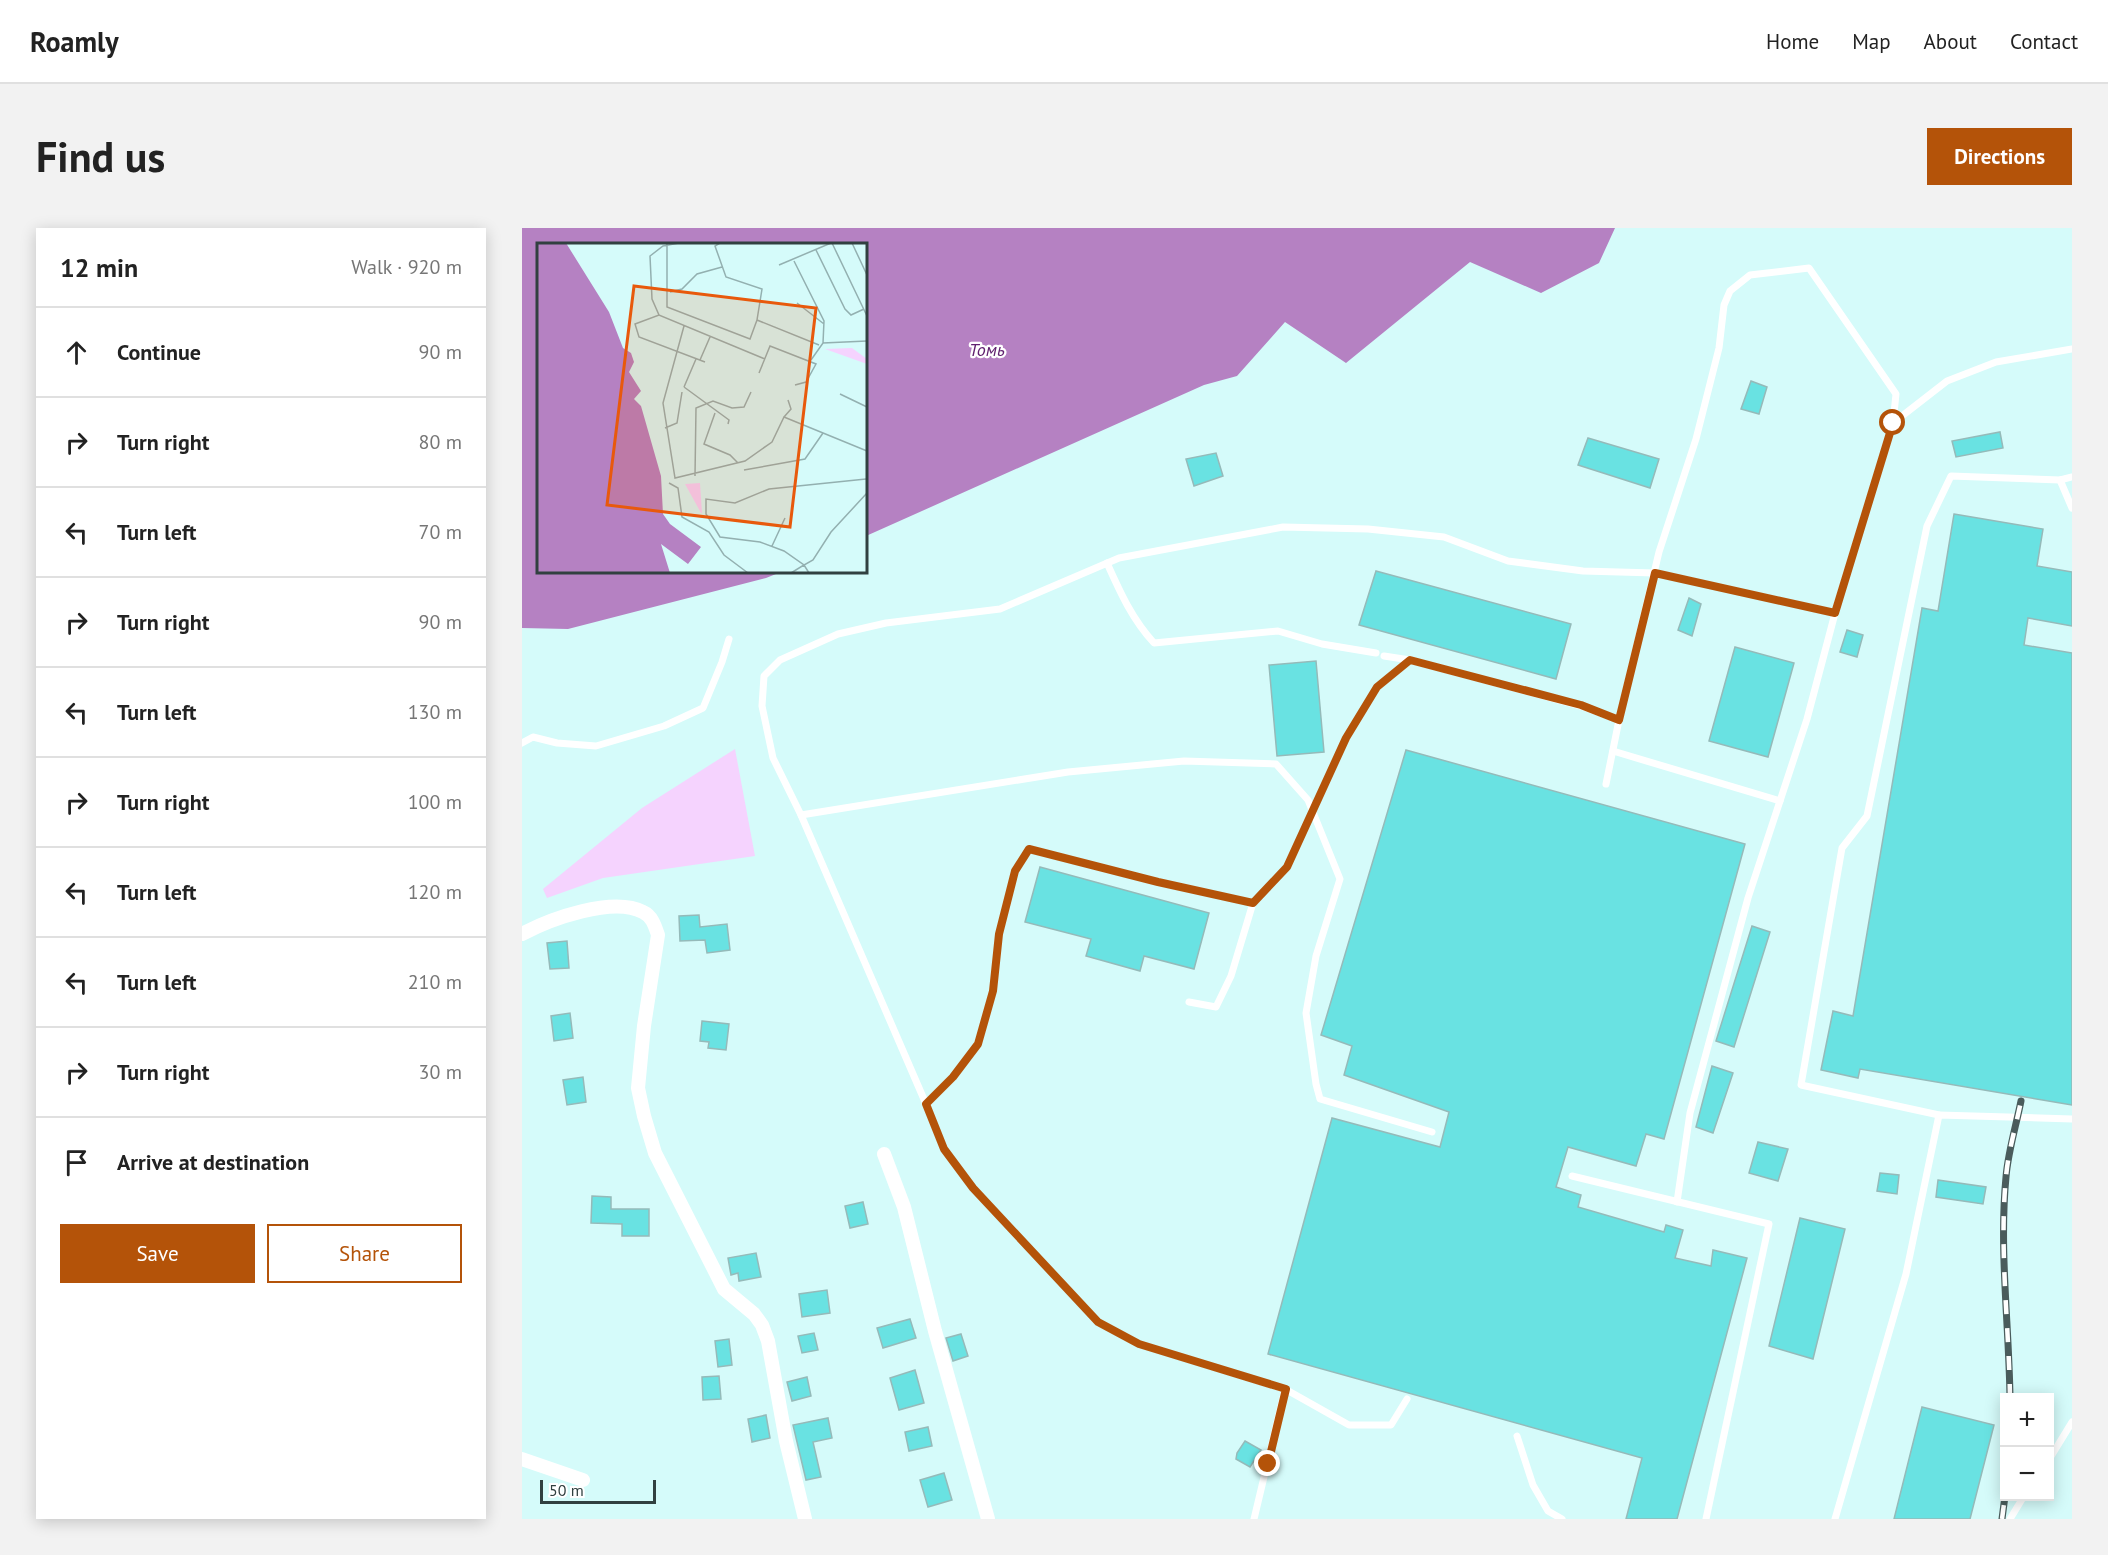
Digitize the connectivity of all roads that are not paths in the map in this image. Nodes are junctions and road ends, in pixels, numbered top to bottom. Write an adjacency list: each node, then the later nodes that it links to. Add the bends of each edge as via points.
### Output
1 (2072, 349): 2 (lane, via 1996,363 1947,381)
2 (1893, 423): 7 (lane, via 1896,394 1809,268 1750,275 1730,291 1724,305 1719,348 1696,439); 8 (lane)
3 (2072, 477): 4 (lane)
4 (2060, 480): 5 (lane); 24 (lane, via 1951,476 1927,526 1867,816 1842,848 1801,1085)
5 (2072, 508)
6 (1107, 563): 7 (lane, via 1283,527 1368,529 1444,537 1508,561 1583,571); 10 (lane, via 1123,600 1154,643 1278,631 1322,644); 19 (lane, via 1000,609 838,634 780,660 764,675 762,706 773,758)
7 (1655, 573): 8 (lane); 13 (lane)
8 (1835, 613): 17 (lane, via 1807,720)
9 (729, 639): 14 (lane, via 703,708 664,726 596,746 533,737)
10 (1376, 653)
11 (1384, 656): 12 (lane)
12 (1410, 660): 13 (lane, via 1581,705); 18 (lane, via 1377,687 1346,738)
13 (1619, 720): 15 (lane)
14 (522, 744)
15 (1613, 751): 16 (lane); 17 (lane)
16 (1606, 784)
17 (1780, 801): 29 (lane, via 1748,898 1690,1113)
18 (1312, 812): 19 (lane, via 1308,800 1276,764 1184,761 1068,772); 20 (lane, via 1287,867); 26 (lane, via 1340,879 1316,956 1306,1013 1320,1099)
19 (801, 815): 23 (lane)
20 (1253, 903): 22 (lane, via 1231,976 1216,1007); 23 (lane, via 1029,849 1015,871 999,934 993,991 978,1044)
21 (522, 934): 38 (street, via 539,924 575,913 621,905 644,912 654,922 658,935 638,1088 644,1116 655,1153 724,1289 762,1325)
22 (1189, 1002)
23 (926, 1104): 30 (lane, via 944,1149 973,1188 1098,1322 1139,1344)
24 (1939, 1115): 25 (lane); 43 (lane, via 1906,1274)
25 (2072, 1119)
26 (1432, 1132)
27 (884, 1154): 39 (street, via 904,1207)
28 (1572, 1176): 29 (lane)
29 (1677, 1202): 42 (lane, via 1769,1224)
30 (1286, 1389): 31 (lane, via 1349,1425 1391,1425); 40 (lane)
31 (1407, 1399)
32 (2072, 1422): 34 (lane)
33 (1517, 1436): 41 (lane, via 1533,1485 1548,1511)
34 (2054, 1450)
35 (522, 1459): 36 (street)
36 (583, 1480)
37 (2021, 1501): 44 (lane)
38 (805, 1519)
39 (988, 1519)
40 (1254, 1519)
41 (1562, 1519)
42 (1706, 1519)
43 (1835, 1519)
44 (2010, 1519)

